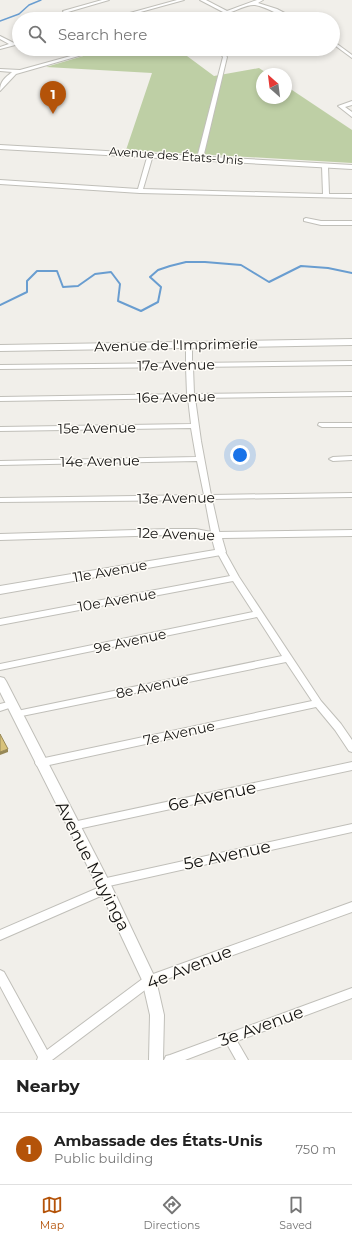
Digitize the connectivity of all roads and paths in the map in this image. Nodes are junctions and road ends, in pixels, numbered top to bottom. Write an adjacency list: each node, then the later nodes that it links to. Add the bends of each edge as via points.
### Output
1 (106, 0): 6 (street)
2 (182, 0): 7 (street)
3 (202, 0): 8 (street)
4 (261, 0): 5 (street)
5 (254, 3): 9 (street); 10 (street)
6 (65, 12)
7 (137, 12)
8 (226, 12)
9 (231, 12)
10 (279, 12)
11 (0, 37): 12 (street)
12 (12, 44): 13 (street)
13 (0, 48)
14 (340, 48): 17 (street)
15 (75, 56): 19 (street)
16 (224, 56): 25 (street)
17 (352, 57)
18 (0, 70): 19 (street)
19 (20, 71): 20 (street, via 11,75)
20 (0, 89)
21 (352, 103): 22 (street, via 343,104 341,107)
22 (352, 115)
23 (0, 147): 24 (street, Avenue des États-Unis)
24 (150, 155): 25 (street, Avenue des États-Unis); 29 (street)
25 (200, 158): 26 (street, Avenue des États-Unis)
26 (325, 166): 27 (street, Avenue des États-Unis); 30 (street)
27 (352, 167)
28 (0, 182): 29 (street)
29 (140, 191): 30 (street)
30 (326, 196): 31 (street)
31 (352, 196)
32 (306, 220): 33 (street, via 321,223)
33 (352, 223)
34 (352, 342): 35 (street, Avenue de l'Imprimerie)
35 (189, 345): 36 (street, Avenue de l'Imprimerie); 38 (street)
36 (0, 348)
37 (352, 363): 38 (street, 17e Avenue)
38 (188, 366): 39 (street, 17e Avenue); 41 (street)
39 (0, 367)
40 (352, 394): 41 (street, 16e Avenue)
41 (190, 397): 42 (street, 16e Avenue); 45 (street)
42 (0, 399)
43 (322, 425): 44 (street)
44 (352, 425)
45 (195, 426): 46 (street, 15e Avenue); 48 (street)
46 (0, 429)
47 (352, 458): 49 (street)
48 (200, 459): 50 (street, 14e Avenue); 52 (street)
49 (334, 459)
50 (0, 463)
51 (352, 495): 52 (street, 13e Avenue)
52 (208, 497): 53 (street, 13e Avenue); 55 (street)
53 (0, 500)
54 (352, 533): 55 (street, 12e Avenue)
55 (216, 535): 56 (street, 12e Avenue, via 169,532); 57 (street)
56 (0, 537)
57 (220, 552): 58 (street); 59 (street, 11e Avenue)
58 (235, 578): 60 (street); 61 (street, 10e Avenue)
59 (0, 590)
60 (259, 614): 62 (street); 63 (street, 9e Avenue)
61 (0, 622)
62 (288, 658): 65 (street); 66 (street, 8e Avenue)
63 (0, 667)
64 (0, 681): 66 (street, Avenue Muyinga)
65 (318, 703): 67 (street); 68 (street, 7e Avenue)
66 (9, 709): 68 (street, Avenue Muyinga)
67 (351, 746)
68 (40, 763): 70 (street, Avenue Muyinga)
69 (352, 766): 70 (street, 6e Avenue)
70 (73, 826): 72 (street, Avenue Muyinga)
71 (352, 828): 72 (street, 5e Avenue)
72 (104, 886): 74 (street, 5e Avenue); 76 (street, Avenue Muyinga)
73 (352, 907): 76 (street, 4e Avenue)
74 (0, 935)
75 (0, 975): 79 (street)
76 (148, 980): 79 (street, 4e Avenue); 80 (street, Avenue Muyinga, via 157,1015)
77 (352, 993): 78 (street, 3e Avenue)
78 (229, 1038): 81 (street, 3e Avenue); 82 (street)
79 (44, 1059)
80 (156, 1060)
81 (170, 1060)
82 (242, 1060)

